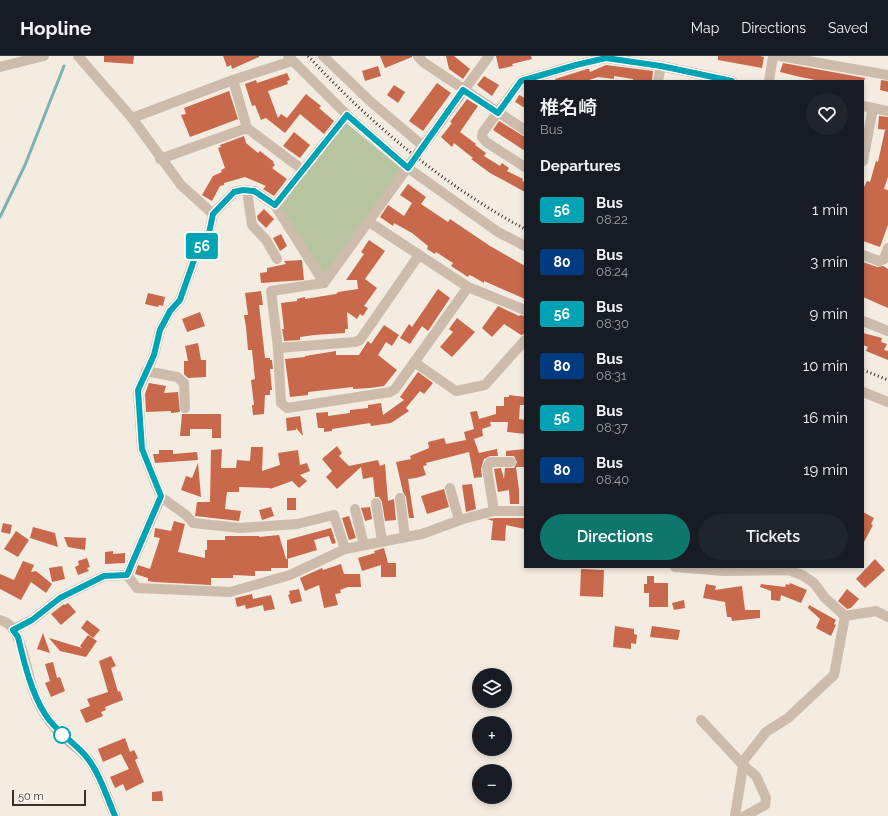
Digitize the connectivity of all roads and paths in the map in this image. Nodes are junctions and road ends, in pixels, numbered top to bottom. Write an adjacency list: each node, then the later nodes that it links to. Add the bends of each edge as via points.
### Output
1 (44, 56): 11 (street)
2 (78, 56): 22 (street)
3 (323, 56): 25 (street, via 371,102)
4 (418, 56): 17 (street)
5 (489, 56): 17 (street)
6 (773, 56): 16 (street)
7 (780, 56): 12 (street)
8 (290, 58): 13 (street); 21 (street)
9 (575, 60): 10 (street, via 606,58); 20 (street, via 521,81)
10 (661, 66): 14 (street); 15 (street)
11 (0, 67)
12 (888, 75)
13 (233, 80): 22 (street); 23 (street)
14 (658, 80)
15 (727, 80)
16 (769, 80)
17 (463, 90): 20 (street); 25 (street)
18 (868, 107): 19 (street); 26 (street)
19 (888, 111)
20 (498, 113): 24 (street); 28 (street, via 482,137)
21 (347, 115): 29 (street); 30 (street)
22 (132, 118): 27 (street)
23 (247, 128): 27 (street); 30 (street)
24 (524, 129)
25 (423, 146): 29 (street)
26 (864, 150)
27 (160, 159): 33 (street, via 181,185)
28 (524, 166)
29 (408, 168): 34 (street); 35 (street, via 498,232)
30 (303, 170): 32 (street)
31 (247, 190): 32 (street, via 254,191); 33 (street, via 234,192); 39 (street, via 252,225 266,240)
32 (275, 205): 40 (street)
33 (213, 214): 48 (street, via 209,233 194,260 180,300 170,311 160,330 154,355)
34 (369, 222): 37 (street); 40 (street)
35 (524, 245)
36 (888, 248): 38 (street, via 884,259 879,261)
37 (419, 255): 41 (street); 46 (street, via 360,340)
38 (864, 255)
39 (277, 259)
40 (324, 283): 46 (street, via 270,291)
41 (468, 287): 42 (street); 47 (street)
42 (524, 310)
43 (864, 320): 44 (street)
44 (888, 331)
45 (524, 341): 47 (street, via 485,385 456,391)
46 (278, 348): 47 (street, via 281,403 287,408 390,392 396,389)
47 (414, 362)
48 (146, 371): 51 (street, via 178,377 184,382); 54 (street, via 138,390 142,449)
49 (864, 392): 50 (street)
50 (888, 402)
51 (185, 408)
52 (511, 462): 58 (street, via 490,462 487,468)
53 (450, 488): 60 (street)
54 (161, 496): 64 (street, via 193,523 240,528 297,524 334,516); 67 (street)
55 (400, 498): 61 (street)
56 (376, 503): 62 (street)
57 (355, 509): 63 (street)
58 (494, 511): 59 (street); 60 (street)
59 (524, 511)
60 (458, 520): 61 (street, via 428,532)
61 (405, 537): 62 (street)
62 (382, 542): 63 (street)
63 (364, 545): 64 (street)
64 (346, 549): 67 (street, via 290,575 230,592 137,588)
65 (687, 568): 66 (street, via 724,571)
66 (788, 568): 68 (street, via 814,583 825,598)
67 (127, 575): 71 (street, via 104,576 60,598 32,620)
68 (845, 616): 69 (street, via 876,611); 73 (street, via 834,675 788,718 766,732)
69 (888, 617)
70 (0, 620): 71 (street)
71 (13, 630): 74 (street, via 18,637 34,691 44,713 90,762)
72 (701, 720): 73 (street)
73 (743, 764): 75 (street); 76 (street, via 756,776 766,798 765,805)
74 (115, 816)
75 (736, 816)
76 (745, 816)

